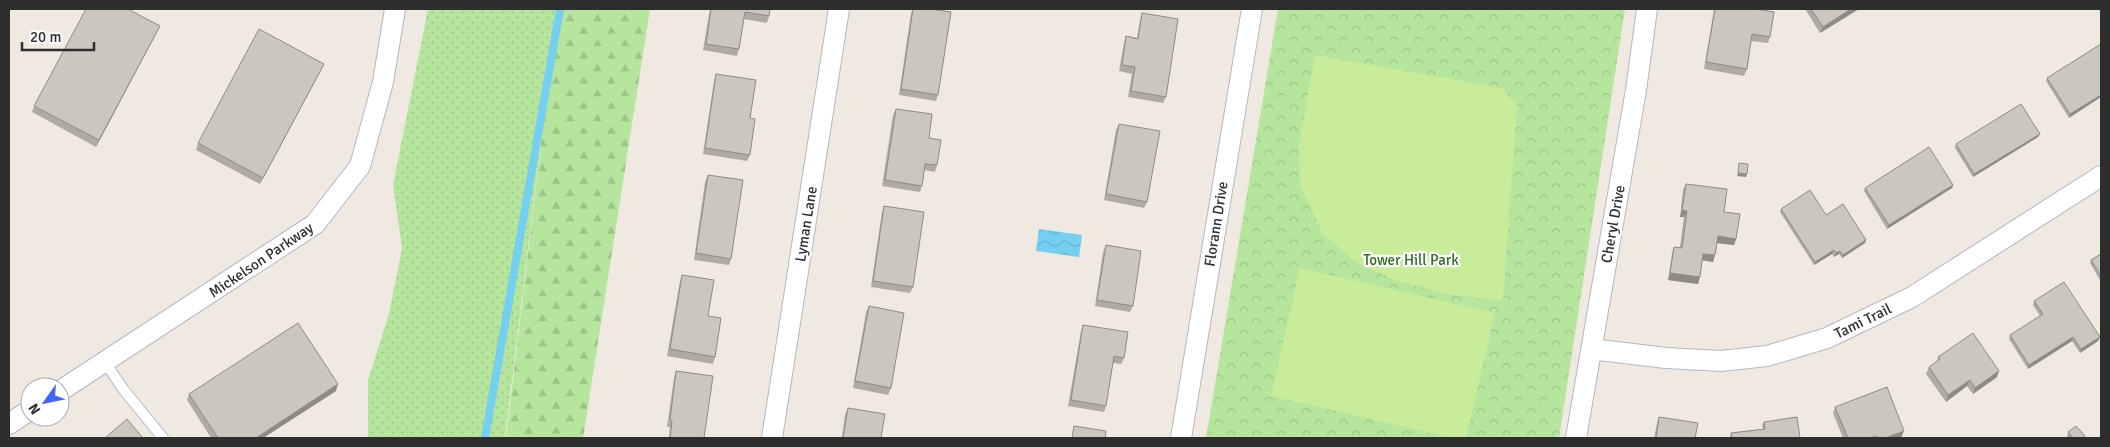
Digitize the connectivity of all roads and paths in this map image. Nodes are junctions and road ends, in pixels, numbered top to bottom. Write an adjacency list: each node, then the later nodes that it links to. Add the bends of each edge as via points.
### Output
1 (395, 9): 7 (street, Mickelson Parkway, via 383,82 360,166 315,224)
2 (839, 9): 12 (street, Lyman Lane)
3 (1252, 9): 13 (street, Florann Drive)
4 (1647, 9): 6 (street, Cheryl Drive)
5 (2101, 176): 6 (street, Tami Trail, via 1912,297 1827,338 1767,356 1721,361)
6 (1591, 349): 14 (street, Cheryl Drive)
7 (105, 362): 8 (street, Mickelson Parkway); 11 (lane)
8 (70, 384)
9 (20, 417): 10 (street)
10 (9, 424)
11 (163, 438)
12 (772, 438)
13 (1181, 438)
14 (1576, 438)

